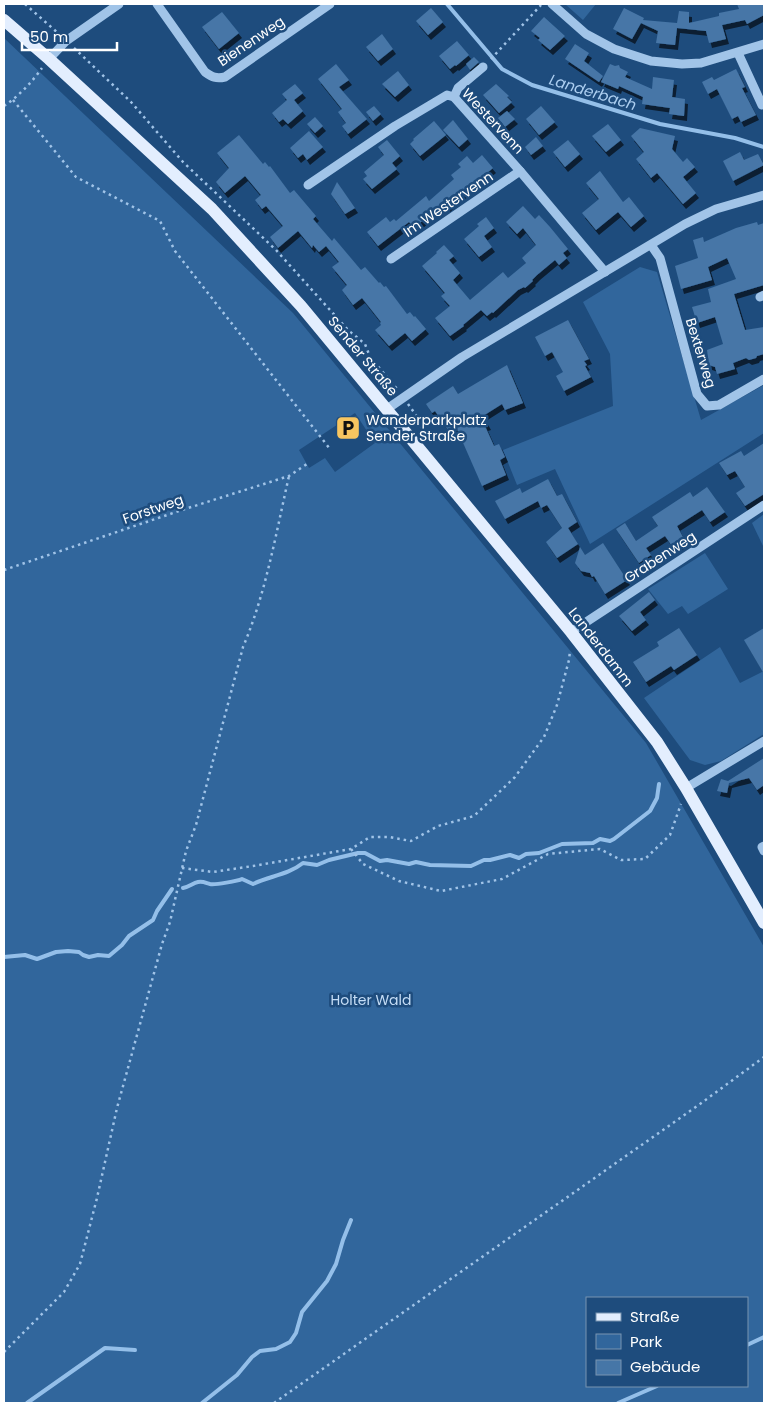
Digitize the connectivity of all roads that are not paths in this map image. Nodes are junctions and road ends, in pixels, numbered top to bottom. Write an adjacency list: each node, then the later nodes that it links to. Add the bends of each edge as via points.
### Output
1 (120, 4): 8 (street, via 66,41)
2 (157, 4): 3 (street, Bienenweg, via 205,72 219,78)
3 (330, 4)
4 (552, 4): 7 (street, via 586,34 614,50 651,60 701,63)
5 (4, 20): 8 (main road, Sender Straße)
6 (764, 44): 7 (street)
7 (738, 53): 11 (street)
8 (49, 58): 19 (main road, Sender Straße, via 212,209 301,306)
9 (484, 67): 10 (street, via 458,88)
10 (454, 97): 12 (street, Westervenn); 13 (street, Westervenn, via 441,97)
11 (762, 105)
12 (520, 171): 16 (street, Im Westervenn); 17 (street, Westervenn)
13 (308, 185)
14 (764, 195): 15 (street, Sender Straße, via 716,209)
15 (651, 246): 17 (street, Sender Straße); 18 (street, Bexterweg, via 660,258 697,394 707,406 719,405)
16 (391, 259)
17 (605, 272): 19 (street, Sender Straße, via 462,357)
18 (764, 379)
19 (387, 409): 21 (main road, Landerdamm)
20 (764, 505): 21 (street, Grabenweg)
21 (571, 632): 23 (main road, Landerdamm, via 657,742)
22 (764, 741): 23 (street)
23 (686, 788): 26 (main road, Landerdamm)
24 (764, 846): 25 (street)
25 (764, 851)
26 (763, 920)

